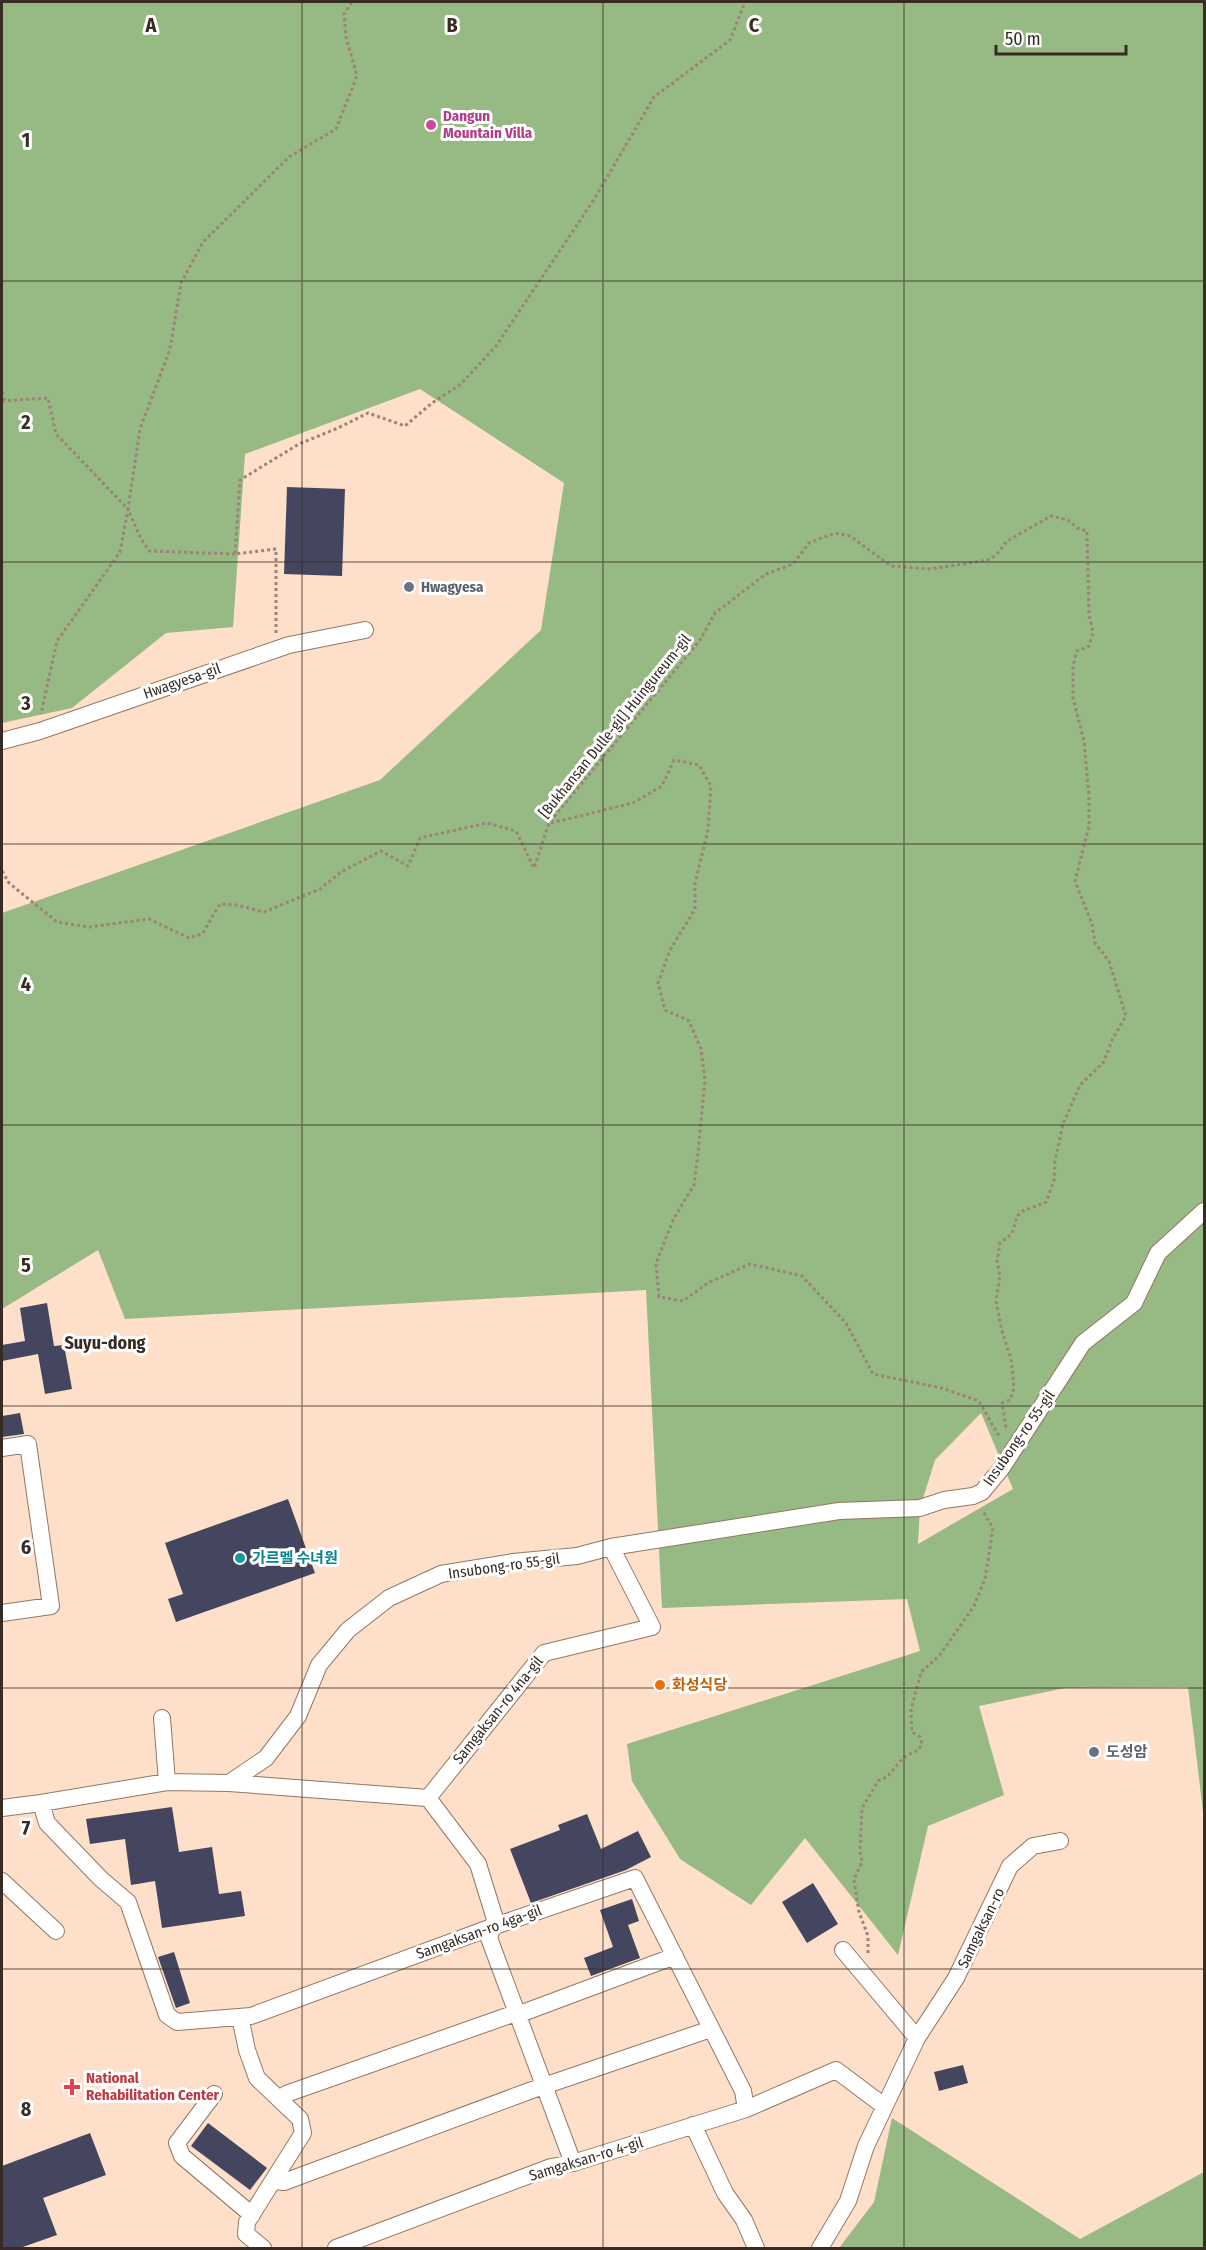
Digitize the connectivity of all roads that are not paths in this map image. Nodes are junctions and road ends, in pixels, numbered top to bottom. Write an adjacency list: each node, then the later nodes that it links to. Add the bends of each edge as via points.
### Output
1 (365, 630): 2 (street, Hwagyesa-gil, via 289,645)
2 (2, 741)
3 (1204, 1211): 5 (street, Insubong-ro 55-gil, via 1158,1253 1134,1303 1083,1343 982,1492 920,1508 839,1511)
4 (2, 1448): 6 (street, via 28,1444 51,1606)
5 (611, 1547): 9 (street, Insubong-ro 55-gil, via 578,1556 441,1574 389,1598 348,1630 319,1665 298,1716 266,1758); 10 (street, Samgaksan-ro 4na-gil, via 652,1627 544,1653)
6 (2, 1613)
7 (162, 1718): 8 (street)
8 (167, 1782): 9 (street); 11 (street)
9 (229, 1783): 10 (street)
10 (428, 1798): 15 (street, via 478,1864 495,1919)
11 (41, 1803): 12 (street); 20 (street, Samgaksan-ro 4ga-gil, via 47,1823 128,1902 166,2015 177,2022)
12 (2, 1808)
13 (1060, 1841): 22 (street, Samgaksan-ro, via 1033,1846 1010,1866 956,1978)
14 (2, 1881): 16 (street)
15 (492, 1927): 18 (street, Samgaksan-ro 4ga-gil, via 635,1878); 19 (street, via 489,1938); 20 (street, Samgaksan-ro 4ga-gil, via 251,2016)
16 (56, 1931)
17 (843, 1950): 22 (street)
18 (675, 1956): 19 (street); 21 (street, Samgaksan-ro 4ga-gil)
19 (518, 2015): 23 (street); 25 (street, via 510,2014 286,2094)
20 (240, 2016): 25 (street, via 257,2078)
21 (711, 2029): 23 (street); 27 (street, Samgaksan-ro 4ga-gil, via 743,2091)
22 (917, 2038): 26 (street, Samgaksan-ro)
23 (544, 2086): 29 (street); 30 (street, via 284,2182)
24 (214, 2094): 31 (street, via 177,2143 182,2156)
25 (282, 2102): 30 (street, via 300,2119 303,2133)
26 (884, 2106): 27 (street, Samgaksan-ro 4-gil, via 836,2070); 35 (street, Samgaksan-ro, via 848,2201)
27 (746, 2109): 28 (street, Samgaksan-ro 4-gil)
28 (693, 2125): 29 (street, Samgaksan-ro 4-gil); 34 (street)
29 (573, 2163): 33 (street, Samgaksan-ro 4-gil)
30 (273, 2181): 31 (street)
31 (252, 2215): 32 (street, via 246,2234)
32 (263, 2248)
33 (336, 2248)
34 (756, 2248)
35 (820, 2248)

